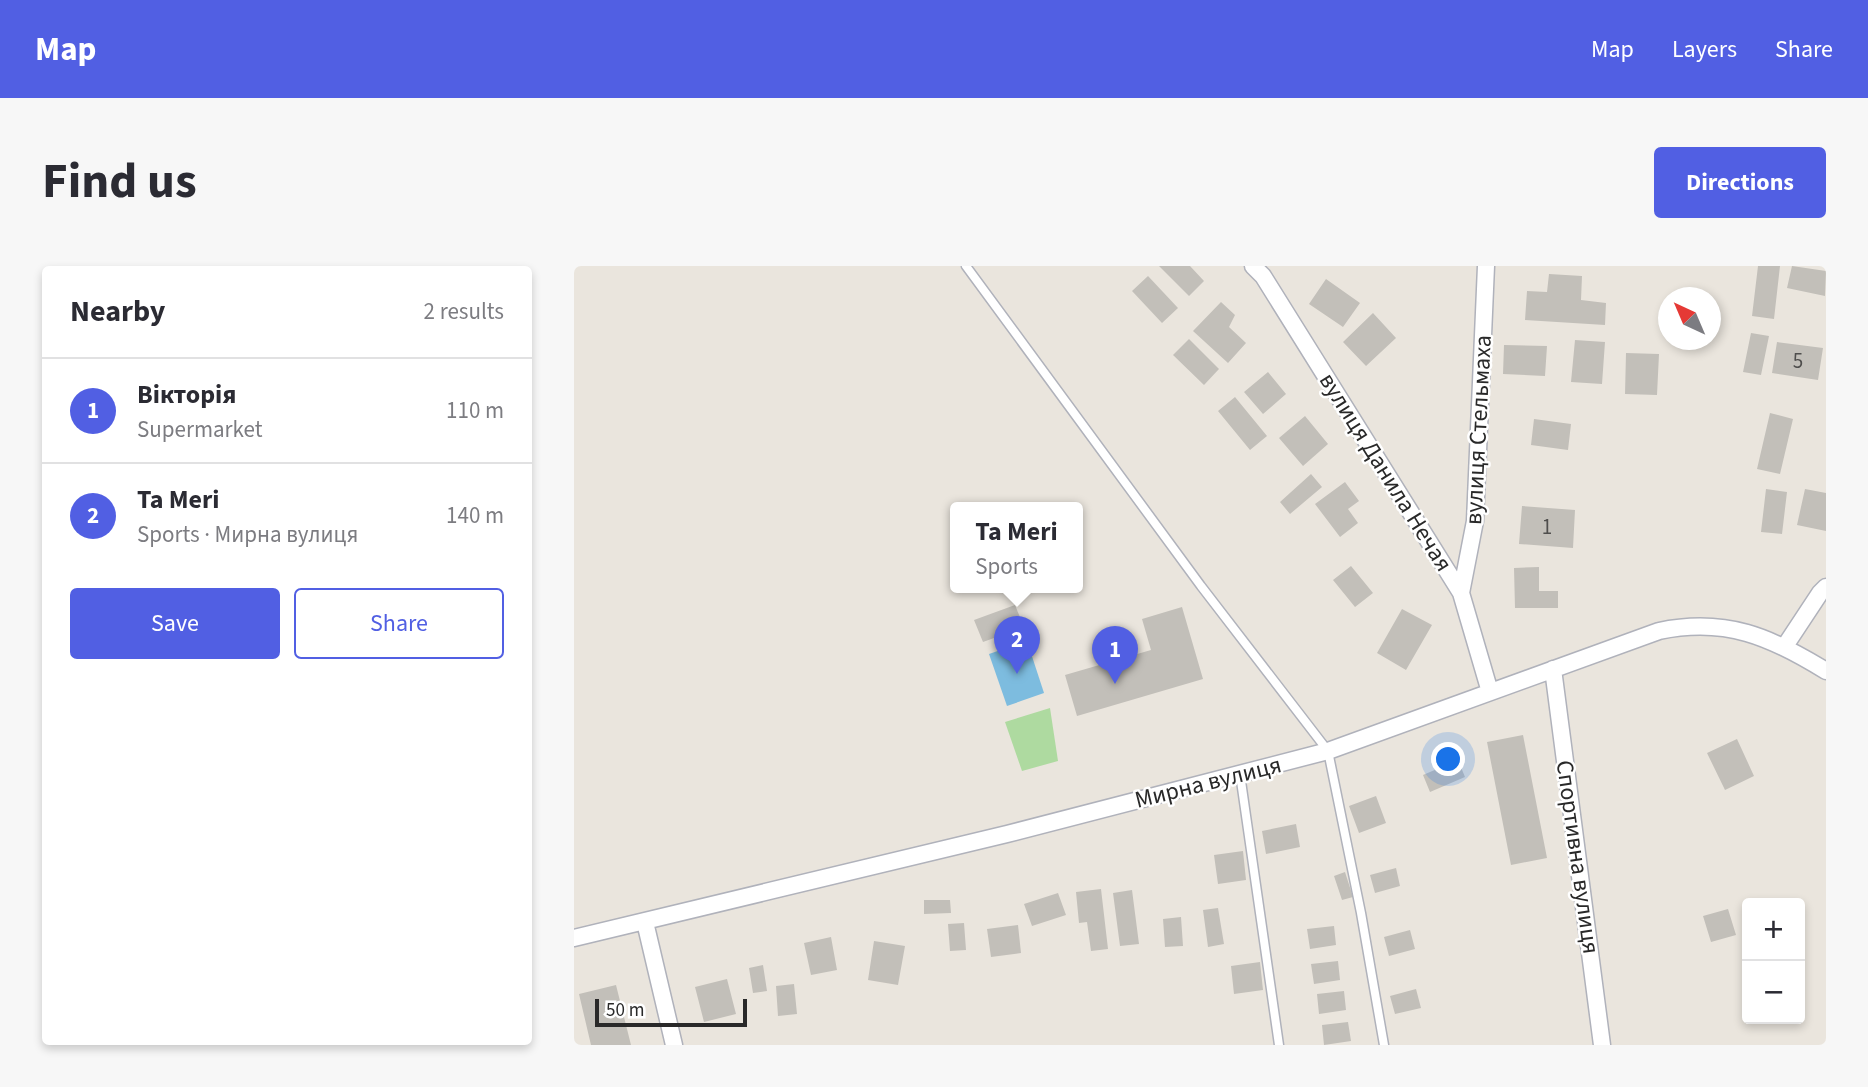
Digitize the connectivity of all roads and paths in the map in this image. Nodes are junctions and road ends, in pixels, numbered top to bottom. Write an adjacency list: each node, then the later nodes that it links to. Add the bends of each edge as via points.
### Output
1 (966, 266): 10 (lane, via 1200,586)
2 (1253, 266): 5 (street, вулиця Данила Нечая)
3 (1486, 266): 5 (street, вулиця Стельмаха, via 1475,520)
4 (1826, 587): 6 (street)
5 (1461, 593): 9 (street, вулиця Данила Нечая)
6 (1785, 646): 7 (street, Мирна вулиця, via 1739,630 1680,626); 8 (street, Мирна вулиця)
7 (1553, 669): 9 (street, Мирна вулиця); 17 (street, Спортивна вулиця)
8 (1826, 671)
9 (1490, 692): 10 (street, Мирна вулиця)
10 (1328, 751): 11 (street, Мирна вулиця); 16 (lane)
11 (1240, 774): 12 (street, Мирна вулиця); 15 (lane)
12 (645, 922): 13 (street, Мирна вулиця); 14 (street)
13 (574, 938)
14 (674, 1045)
15 (1279, 1045)
16 (1384, 1045)
17 (1602, 1045)

